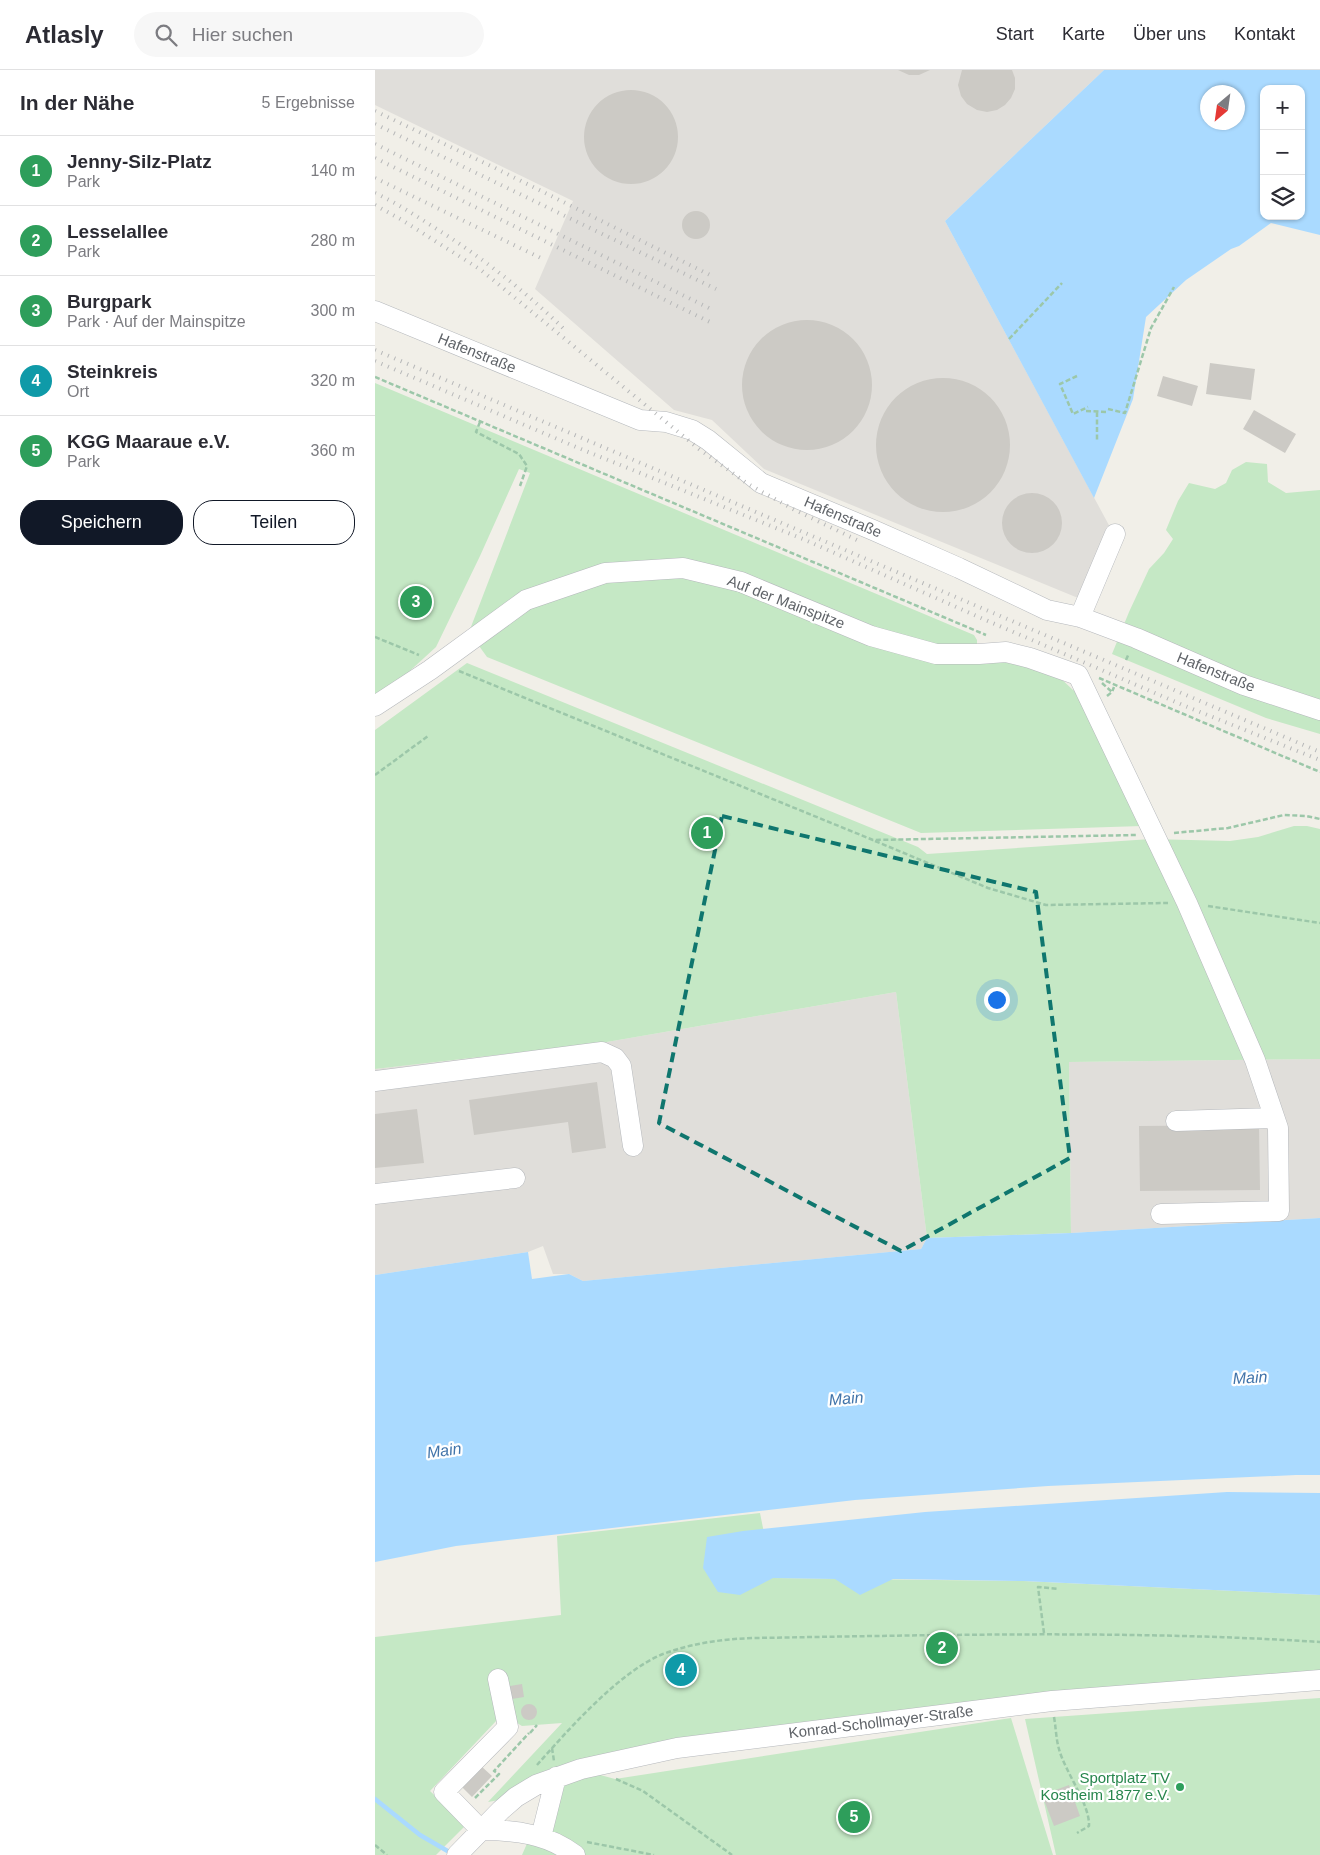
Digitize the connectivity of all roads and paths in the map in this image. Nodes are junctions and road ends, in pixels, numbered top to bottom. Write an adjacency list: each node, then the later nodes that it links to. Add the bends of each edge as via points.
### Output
1 (1062, 283): 4 (path)
2 (1174, 287): 9 (path, via 1151,328 1125,413)
3 (375, 311): 14 (street, Hafenstraße, via 640,420 666,422 692,430 761,483 908,545 1047,610)
4 (1009, 339)
5 (1077, 376): 7 (path, via 1060,384 1073,414)
6 (375, 377): 10 (path)
7 (1088, 407)
8 (1086, 411): 9 (path)
9 (1097, 412): 11 (path)
10 (480, 422): 12 (path, via 476,432 519,454 527,466); 16 (path, via 985,634)
11 (1097, 442)
12 (520, 486)
13 (1115, 534): 14 (street)
14 (1080, 617): 22 (street, Hafenstraße, via 1244,685)
15 (375, 637): 17 (path)
16 (1006, 652): 17 (street, Auf der Mainspitze, via 937,654 871,636 741,582 683,568 605,573 526,600); 18 (street, Auf der Mainspitze)
17 (438, 664): 21 (street, Auf der Mainspitze); 28 (path)
18 (1078, 675): 24 (path, via 1105,680); 27 (street)
19 (1114, 687): 20 (path)
20 (1112, 692)
21 (375, 706)
22 (1320, 710)
23 (427, 736): 25 (path)
24 (1320, 772)
25 (375, 775)
26 (1320, 819): 27 (path, via 1284,815 1222,829)
27 (1154, 835): 28 (path); 29 (street)
28 (873, 840): 29 (path, via 988,888 1046,905)
29 (1187, 903): 30 (path); 32 (street, via 1255,1060)
30 (1320, 923)
31 (375, 1081): 34 (street, via 602,1052 615,1058 621,1066)
32 (1274, 1118): 33 (street); 37 (street, via 1279,1212)
33 (1176, 1121)
34 (633, 1146)
35 (515, 1178): 36 (street)
36 (375, 1194)
37 (1161, 1214)
38 (1059, 1589): 39 (path, via 1038,1587)
39 (1044, 1633): 40 (path); 45 (path, via 731,1639 689,1646 641,1665 606,1693)
40 (1320, 1642)
41 (498, 1679): 48 (street, via 508,1727 444,1792)
42 (1320, 1680): 43 (street, Konrad-Schollmayer-Straße)
43 (1052, 1701): 46 (street, Konrad-Schollmayer-Straße, via 677,1748); 49 (path, via 1058,1748 1089,1817 1089,1826)
44 (529, 1733): 48 (path, via 494,1770 499,1774)
45 (552, 1748)
46 (556, 1777): 50 (street); 52 (street, Konrad-Schollmayer-Straße, via 516,1798)
47 (615, 1779): 56 (path, via 643,1791)
48 (462, 1811): 52 (street)
49 (1077, 1833)
50 (541, 1837): 52 (street, via 509,1830); 53 (street)
51 (375, 1845): 54 (path)
52 (467, 1845)
53 (580, 1848): 55 (path)
54 (387, 1855)
55 (654, 1855)
56 (732, 1855)

